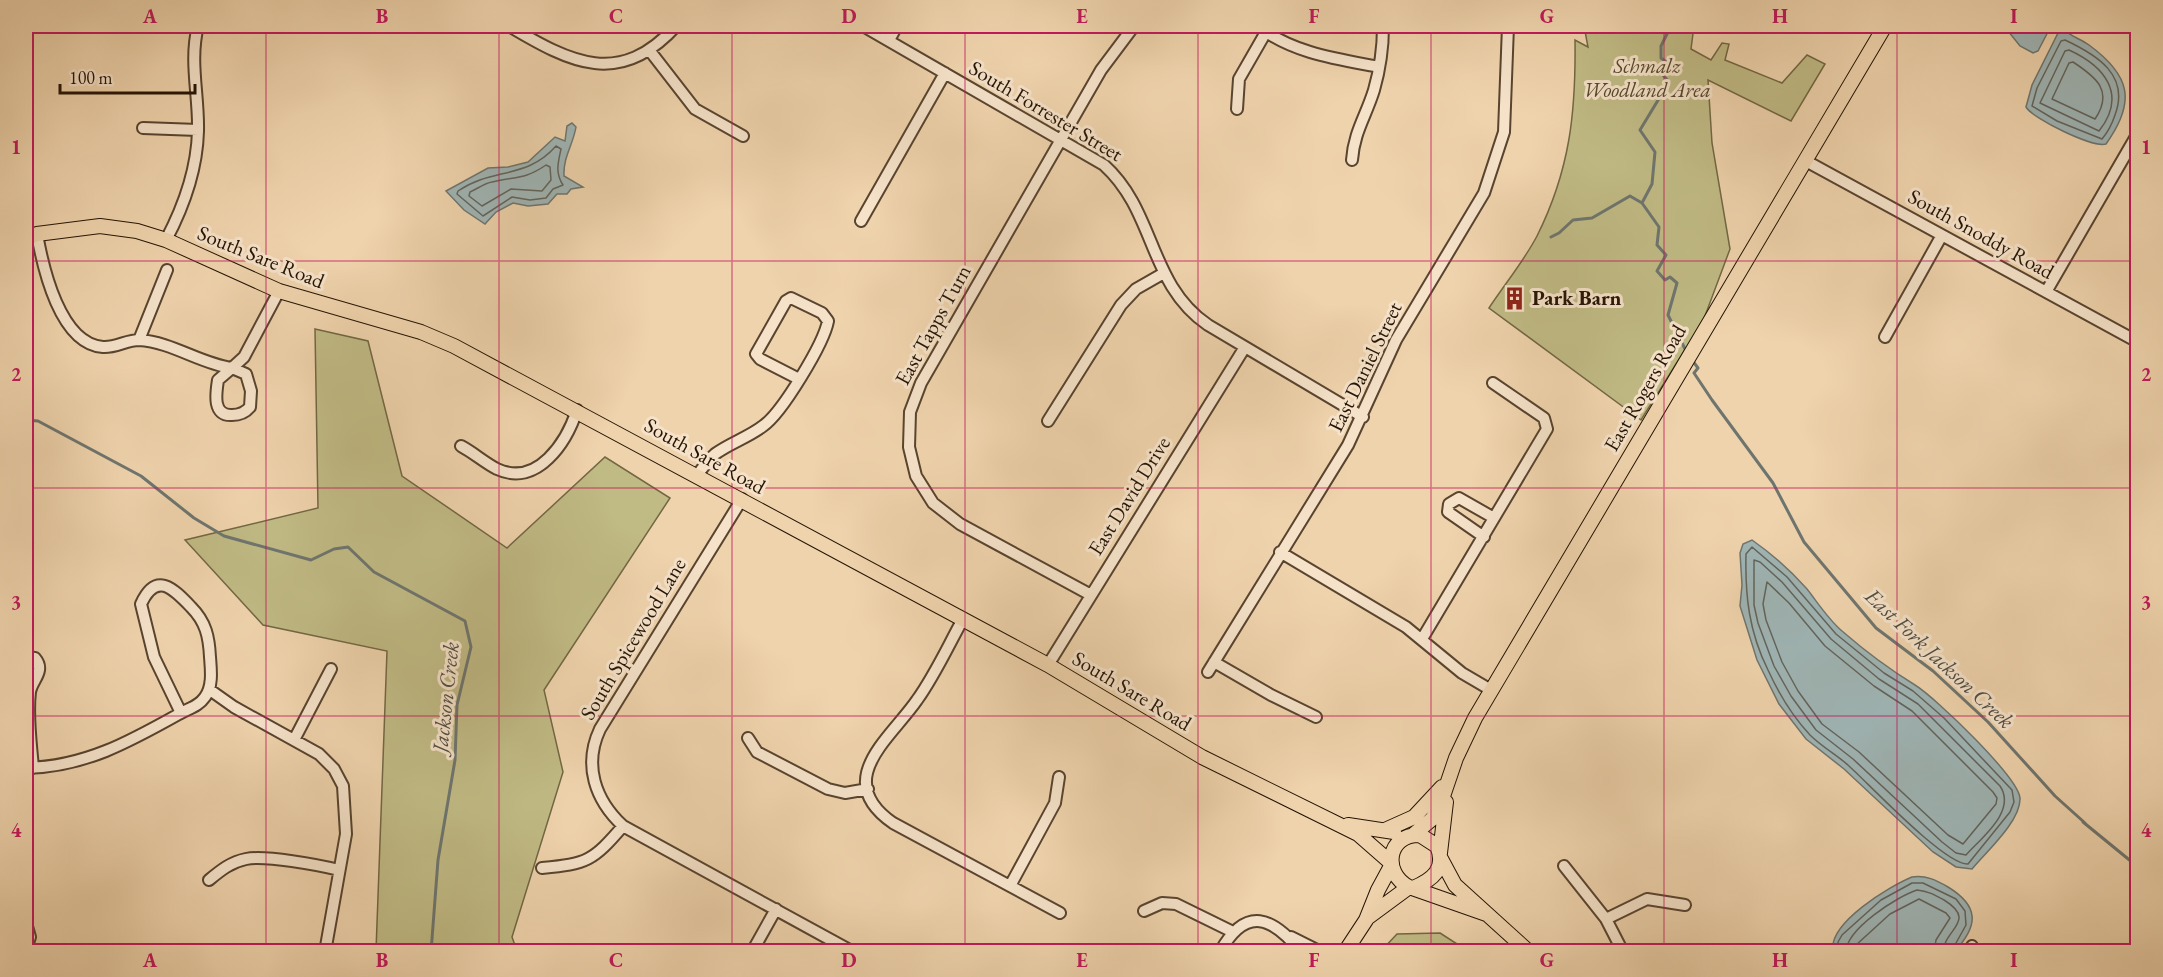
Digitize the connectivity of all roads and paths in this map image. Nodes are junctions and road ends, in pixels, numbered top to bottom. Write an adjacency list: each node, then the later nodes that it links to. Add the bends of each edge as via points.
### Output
1 (198, 26): 17 (street, via 193,53)
2 (509, 26): 12 (street, via 586,63 614,64)
3 (676, 26): 12 (street)
4 (863, 26): 11 (street, South Forrester Street)
5 (897, 26): 11 (street)
6 (1134, 26): 20 (street, East Tapps Turn, via 1111,54)
7 (1383, 26): 13 (street)
8 (1508, 26): 39 (street, East Daniel Street, via 1506,115 1493,172 1474,213 1396,340)
9 (1885, 26): 22 (main road, East Rogers Road)
10 (1262, 29): 13 (street, via 1318,55); 15 (street, via 1242,71)
11 (889, 40): 14 (street, South Forrester Street)
12 (650, 51): 19 (street, via 695,109)
13 (1379, 67): 21 (street, via 1374,90 1353,139)
14 (945, 73): 20 (street, South Forrester Street); 23 (street)
15 (1237, 109)
16 (143, 128): 17 (street)
17 (198, 130): 26 (street, via 191,181)
18 (2138, 134): 30 (street)
19 (743, 136)
20 (1061, 140): 28 (street, South Forrester Street, via 1104,165 1125,186); 47 (street, East Tapps Turn, via 921,383 910,412 908,440 916,476 943,513)
21 (1352, 160)
22 (1806, 161): 24 (street, South Snoddy Road); 54 (main road, East Rogers Road)
23 (861, 221)
24 (1942, 235): 30 (street, South Snoddy Road); 31 (street)
25 (31, 237): 26 (main road, South Sare Road, via 100,226); 32 (street, via 53,299 83,339 105,348)
26 (166, 240): 29 (main road, South Sare Road)
27 (167, 270): 32 (street)
28 (1164, 273): 34 (street, South Forrester Street, via 1187,310); 40 (street, via 1141,285 1121,305)
29 (279, 291): 35 (street, via 244,357); 38 (main road, South Sare Road, via 421,332)
30 (2046, 292): 33 (street, South Snoddy Road)
31 (1885, 337)
32 (139, 340): 35 (street)
33 (2138, 342)
34 (1245, 347): 39 (street, South Forrester Street); 47 (street, East David Drive)
35 (232, 368): 35 (street, via 246,374 251,391 250,407 245,413 231,415 218,410 216,401 218,380)
36 (799, 379): 36 (street, via 828,321 822,313 791,298 756,354); 42 (street, via 772,418 715,454)
37 (1493, 383): 44 (street, via 1544,418 1547,429)
38 (577, 410): 41 (street, via 556,451 536,468 509,472 498,469); 42 (main road, South Sare Road)
39 (1363, 417): 46 (street, East Daniel Street)
40 (1048, 421)
41 (461, 446)
42 (697, 475): 43 (main road, South Sare Road)
43 (742, 500): 48 (main road, South Sare Road); 67 (street, South Spicewood Lane, via 596,738 592,757 594,784 607,811)
44 (1494, 518): 45 (street); 45 (street, via 1459,498 1449,504 1451,517)
45 (1484, 537): 49 (street)
46 (1280, 552): 49 (street); 58 (street, East Daniel Street, via 1211,667)
47 (1091, 595): 51 (street, East David Drive)
48 (963, 619): 51 (main road, South Sare Road); 65 (street, via 916,703 876,750 868,768)
49 (1422, 639): 54 (street, via 1462,673)
50 (26, 657): 53 (street, via 38,662 39,675)
51 (1048, 665): 66 (main road, South Sare Road, via 1192,752)
52 (331, 669): 60 (street)
53 (29, 686): 57 (street)
54 (1491, 690): 61 (main road, East Rogers Road)
55 (207, 694): 56 (street, via 194,708); 56 (street, via 210,639 201,618 170,587 150,589 141,604 144,624); 60 (street)
56 (181, 713): 62 (street, via 90,759)
57 (28, 715): 62 (street)
58 (1316, 717)
59 (748, 738): 65 (street, via 757,752 828,789 845,793)
60 (294, 740): 75 (street, via 334,768 343,786 346,834)
61 (1456, 758): 63 (main road, East Rogers Road); 68 (main road, via 1428,805 1409,821)
62 (29, 768)
63 (1451, 776): 69 (main road, East Rogers Road, via 1436,813); 71 (main road, East Rogers Road)
64 (1059, 777): 77 (street, via 1055,803)
65 (868, 789): 77 (street, via 876,807 893,824)
66 (1331, 820): 68 (main road, South Sare Road); 70 (main road, South Sare Road)
67 (623, 826): 74 (street, via 589,858 566,867); 81 (street, South Spicewood Lane)
68 (1385, 830): 69 (main road, South Sare Road)
69 (1410, 836): 71 (main road, via 1432,841); 72 (main road, via 1394,848)
70 (1363, 837): 72 (main road, South Sare Road); 79 (main road, via 1379,864)
71 (1440, 855): 78 (main road, via 1434,877); 84 (main road, via 1455,885)
72 (1391, 864): 78 (main road, via 1398,880); 79 (main road)
73 (1564, 866): 85 (street)
74 (542, 868)
75 (339, 870): 76 (street, via 314,864 246,859 227,865); 91 (street)
76 (209, 880)
77 (1010, 886): 83 (street)
78 (1411, 888): 84 (main road); 86 (main road)
79 (1378, 890): 86 (main road)
80 (1685, 905): 85 (street, via 1647,899)
81 (776, 909): 92 (street); 93 (street, South Spicewood Lane)
82 (1144, 911): 88 (street, via 1162,903 1176,903)
83 (1060, 913)
84 (1486, 914): 98 (main road)
85 (1606, 919): 99 (street)
86 (1366, 920): 97 (main road)
87 (26, 923): 90 (street, via 30,937)
88 (1233, 932): 89 (street, via 1246,924 1261,922 1279,927); 94 (street)
89 (1291, 937): 95 (street); 96 (street)
90 (26, 949)
91 (325, 951)
92 (752, 951)
93 (853, 951)
94 (1220, 951)
95 (1301, 951)
96 (1321, 951)
97 (1345, 951)
98 (1529, 951)
99 (1623, 951)

